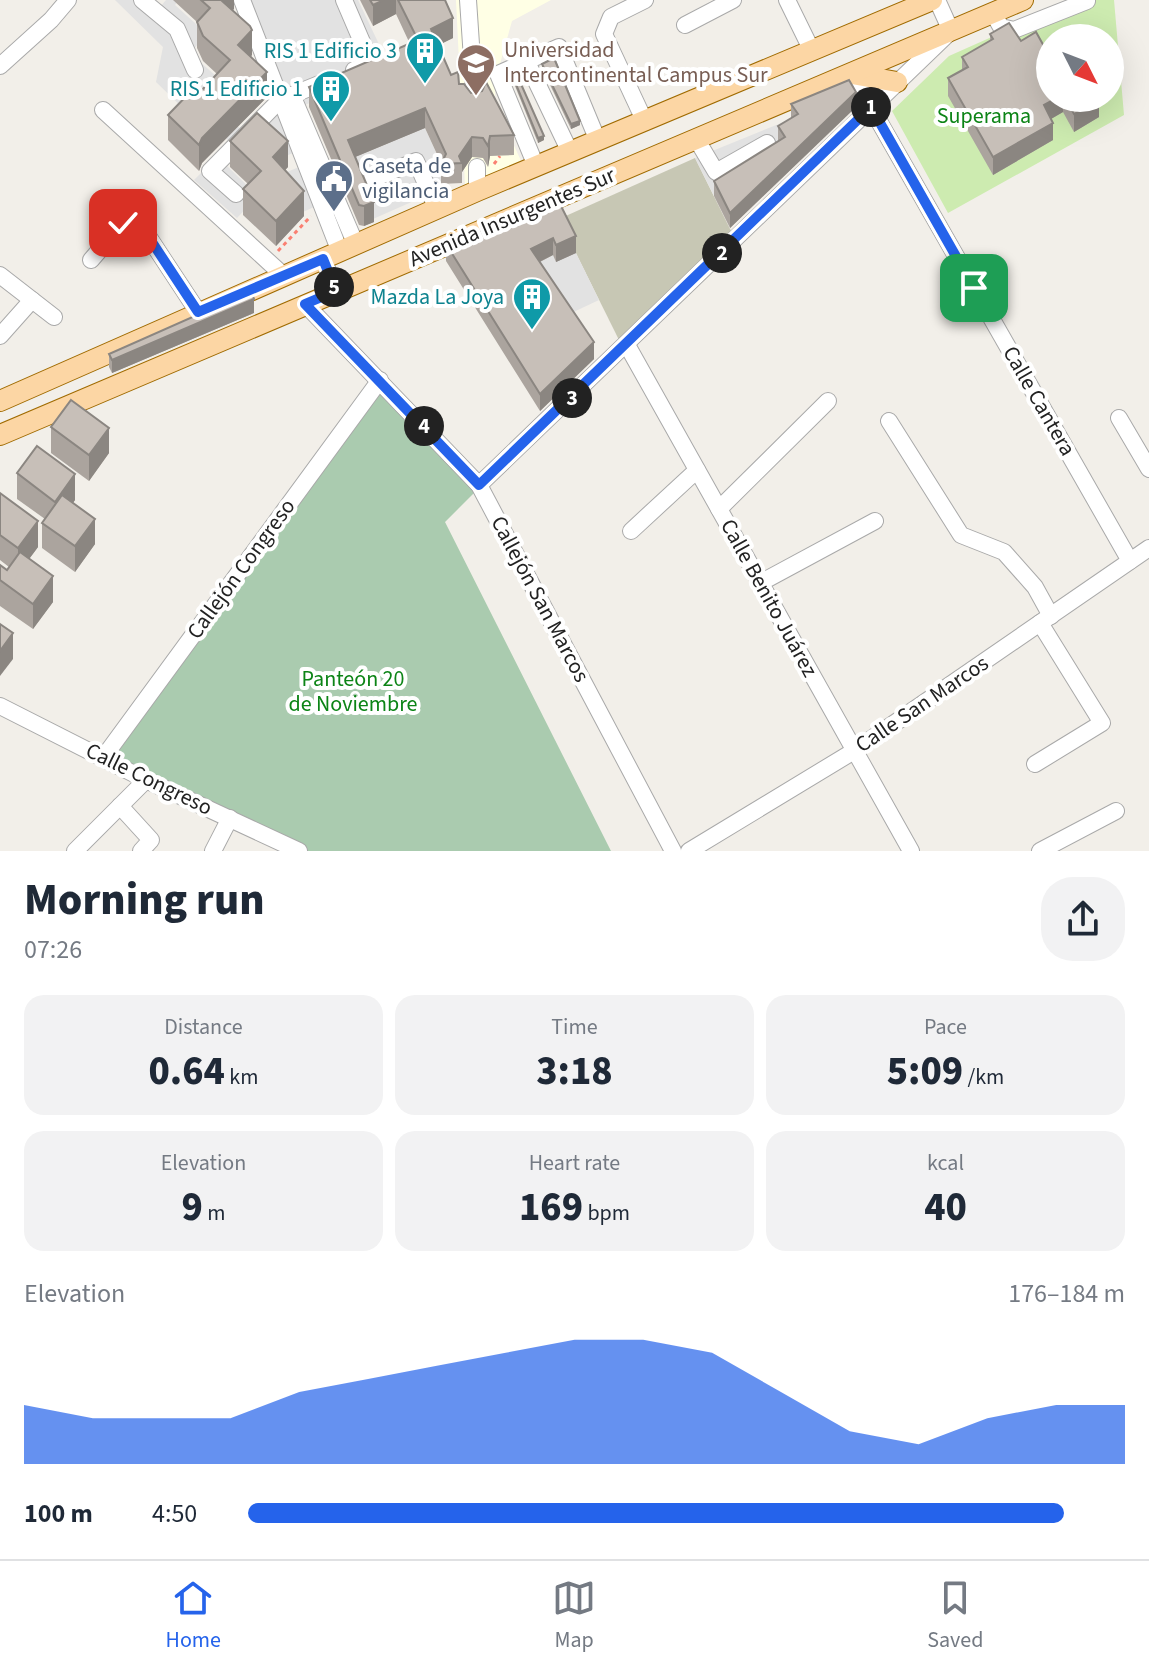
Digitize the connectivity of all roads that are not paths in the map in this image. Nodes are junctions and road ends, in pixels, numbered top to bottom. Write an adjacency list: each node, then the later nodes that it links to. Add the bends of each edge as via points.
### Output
1 (68, 0): 19 (street)
2 (142, 0): 13 (street)
3 (170, 0): 13 (street)
4 (242, 0): 23 (street)
5 (344, 0): 38 (street, via 371,63 292,95)
6 (645, 0): 27 (street, via 611,17 604,34)
7 (733, 0): 15 (street)
8 (787, 0): 17 (street)
9 (934, 0): 16 (street); 17 (main road, Avenida Insurgentes Sur)
10 (1021, 0): 14 (main road, Avenida Insurgentes Sur)
11 (1087, 1): 14 (street, via 1014,30 1001,27)
12 (470, 2): 24 (street)
13 (158, 13): 20 (street, via 177,29)
14 (993, 13): 16 (main road, Avenida Insurgentes Sur)
15 (685, 25)
16 (951, 31): 21 (main road, Avenida Insurgentes Sur); 22 (street)
17 (812, 51): 27 (main road, Avenida Insurgentes Sur)
18 (524, 61): 29 (street, via 559,47); 31 (street); 32 (street, via 498,74)
19 (0, 66)
20 (195, 70)
21 (852, 74): 22 (main road); 25 (street, Calle Cantera); 28 (main road, Avenida Insurgentes Sur)
22 (897, 82): 25 (street)
23 (279, 101): 36 (street, via 210,171); 38 (street)
24 (475, 103)
25 (871, 107): 48 (street); 62 (street, Calle Cantera)
26 (103, 110): 41 (street)
27 (645, 122): 29 (main road, Avenida Insurgentes Sur)
28 (697, 140): 30 (street, via 716,172); 42 (main road, Avenida Insurgentes Sur)
29 (598, 141): 31 (main road, Avenida Insurgentes Sur)
30 (767, 143)
31 (566, 154): 32 (main road, Avenida Insurgentes Sur)
32 (536, 166): 35 (main road, Avenida Insurgentes Sur)
33 (477, 167): 35 (street)
34 (371, 180): 37 (street, via 416,161)
35 (477, 191): 37 (main road, Avenida Insurgentes Sur)
36 (236, 194)
37 (437, 209): 38 (main road, Avenida Insurgentes Sur)
38 (340, 252): 41 (main road, Avenida Insurgentes Sur); 42 (street)
39 (91, 260): 45 (street, via 123,223 144,230)
40 (0, 275): 43 (street)
41 (284, 276): 45 (main road, Avenida Insurgentes Sur)
42 (336, 291): 44 (main road, Avenida Insurgentes Sur)
43 (32, 300): 46 (street); 47 (street)
44 (305, 304): 49 (street, Callejón San Marcos); 54 (main road, Avenida Insurgentes Sur)
45 (198, 312): 50 (main road, Avenida Insurgentes Sur)
46 (54, 317)
47 (0, 336)
48 (627, 345): 56 (street, Calle Benito Juárez); 57 (street)
49 (380, 380): 57 (street, Callejón San Marcos); 67 (street, Callejón Congreso)
50 (0, 401)
51 (828, 401): 58 (street)
52 (1119, 418): 55 (street)
53 (889, 421): 64 (street, via 961,535 1004,552 1035,587)
54 (0, 435)
55 (1149, 469)
56 (697, 470): 58 (street, Calle Benito Juárez); 60 (street)
57 (479, 485): 77 (street, Callejón San Marcos)
58 (719, 509): 63 (street, Calle Benito Juárez)
59 (875, 521): 63 (street)
60 (631, 531)
61 (1149, 548): 62 (street, Calle San Marcos)
62 (1130, 561): 64 (street, Calle San Marcos)
63 (760, 583): 66 (street, Calle Benito Juárez)
64 (1045, 620): 66 (street, Calle San Marcos); 68 (street, via 1102,723)
65 (0, 706): 67 (street, Calle Congreso)
66 (854, 751): 78 (street, Calle San Marcos); 79 (street, Calle Benito Juárez)
67 (103, 758): 69 (street, Calle Congreso)
68 (1035, 764)
69 (146, 780): 70 (street); 72 (street, Calle Congreso)
70 (120, 806): 73 (street); 74 (street, via 151,840)
71 (1116, 811): 80 (street)
72 (230, 818): 75 (street); 76 (street, Calle Congreso)
73 (75, 851)
74 (141, 851)
75 (213, 851)
76 (299, 851)
77 (673, 851)
78 (689, 851)
79 (911, 851)
80 (1040, 851)

